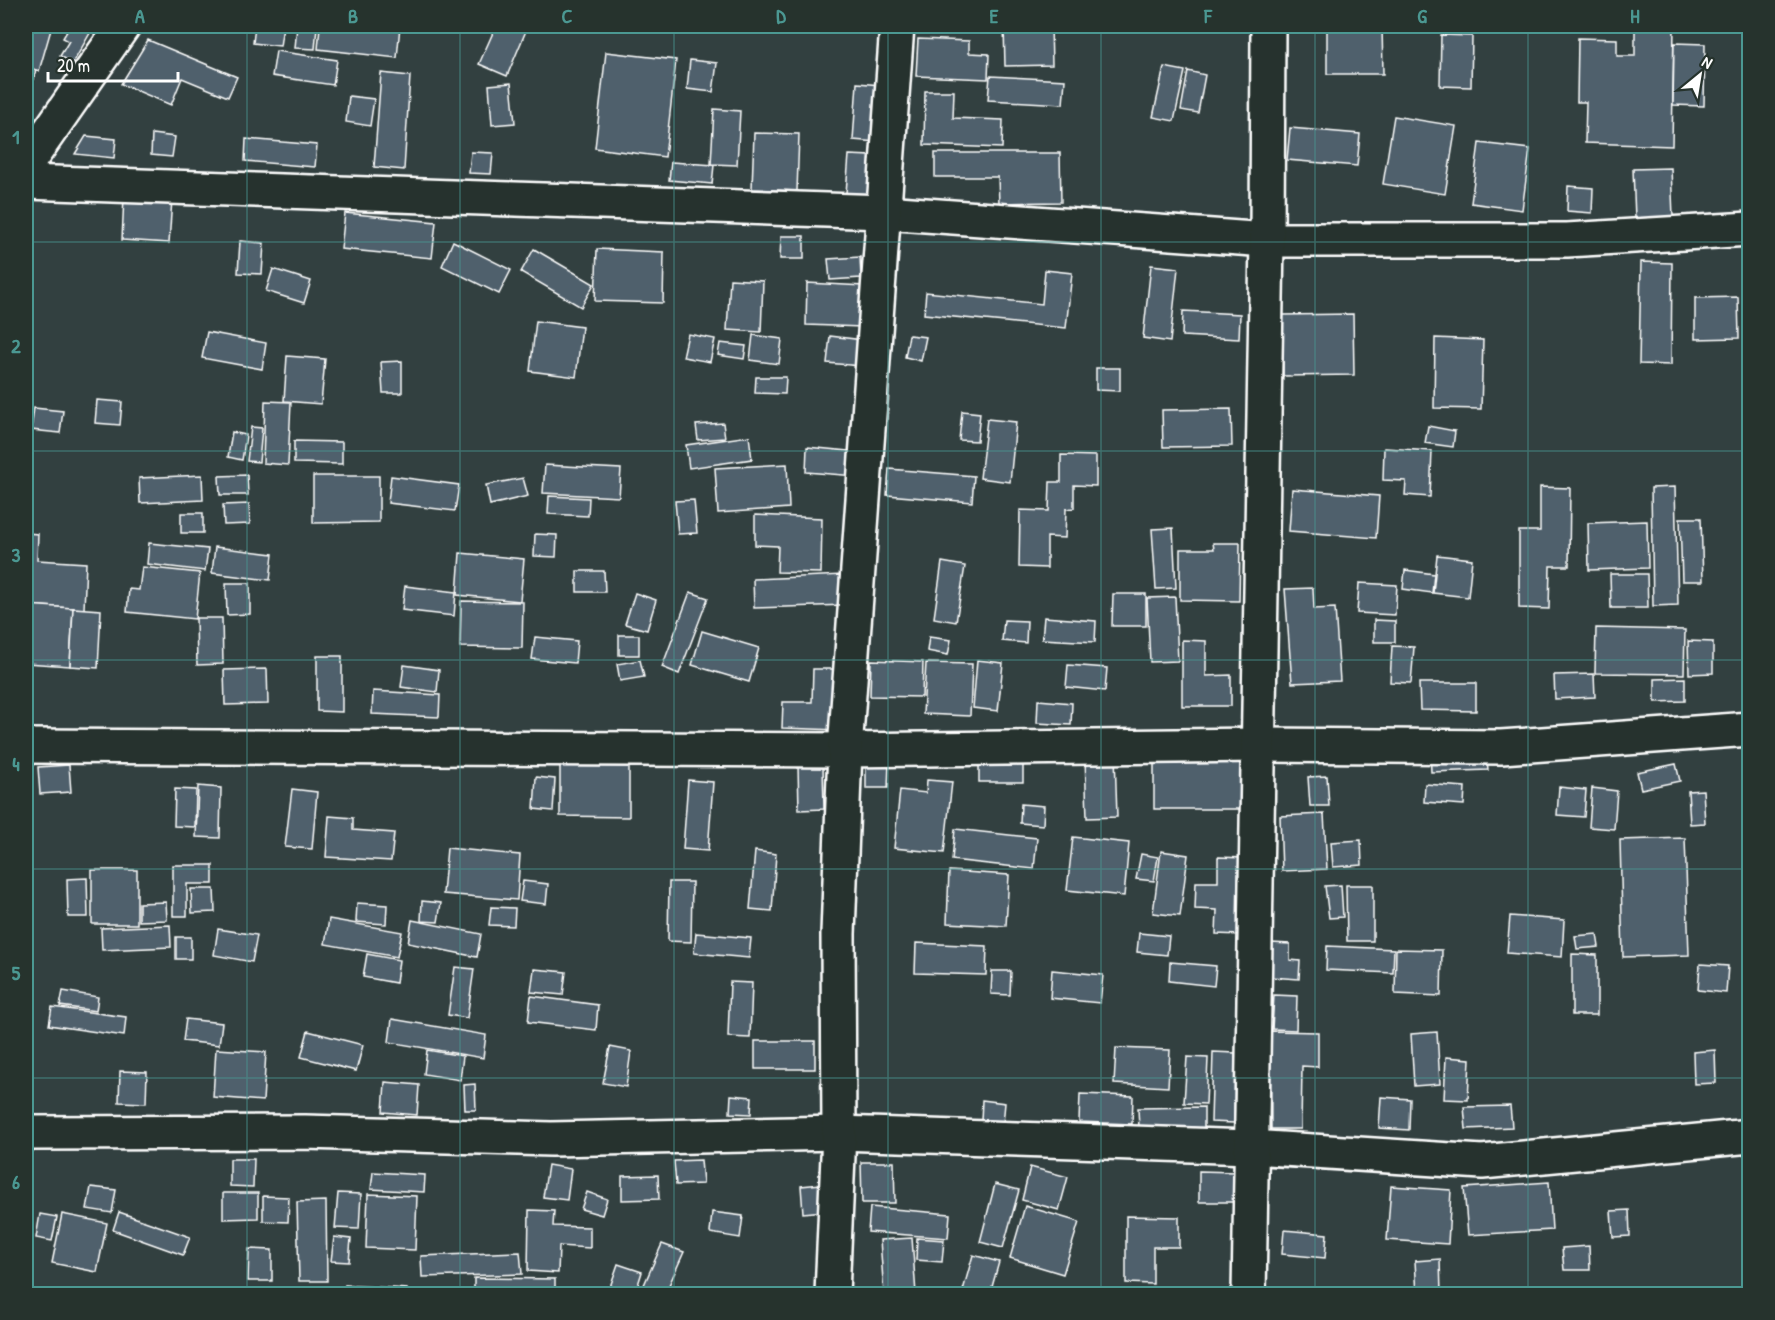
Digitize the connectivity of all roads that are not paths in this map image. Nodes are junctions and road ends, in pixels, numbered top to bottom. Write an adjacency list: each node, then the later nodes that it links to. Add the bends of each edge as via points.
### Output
1 (123, 26): 4 (street)
2 (897, 26): 6 (street)
3 (1268, 26): 8 (street)
4 (26, 165)
5 (26, 182): 6 (street)
6 (884, 212): 8 (street); 12 (street)
7 (1749, 230): 8 (street, via 1567,240)
8 (1267, 240): 10 (street)
9 (1749, 729): 10 (street, via 1501,747)
10 (1258, 745): 12 (street); 16 (street)
11 (26, 746): 12 (street)
12 (845, 750): 14 (street, via 838,934)
13 (26, 1133): 14 (street, via 305,1132 550,1139)
14 (839, 1133): 16 (street); 17 (street)
15 (1749, 1136): 16 (street, via 1482,1162)
16 (1250, 1147): 18 (street)
17 (832, 1294)
18 (1249, 1294)

